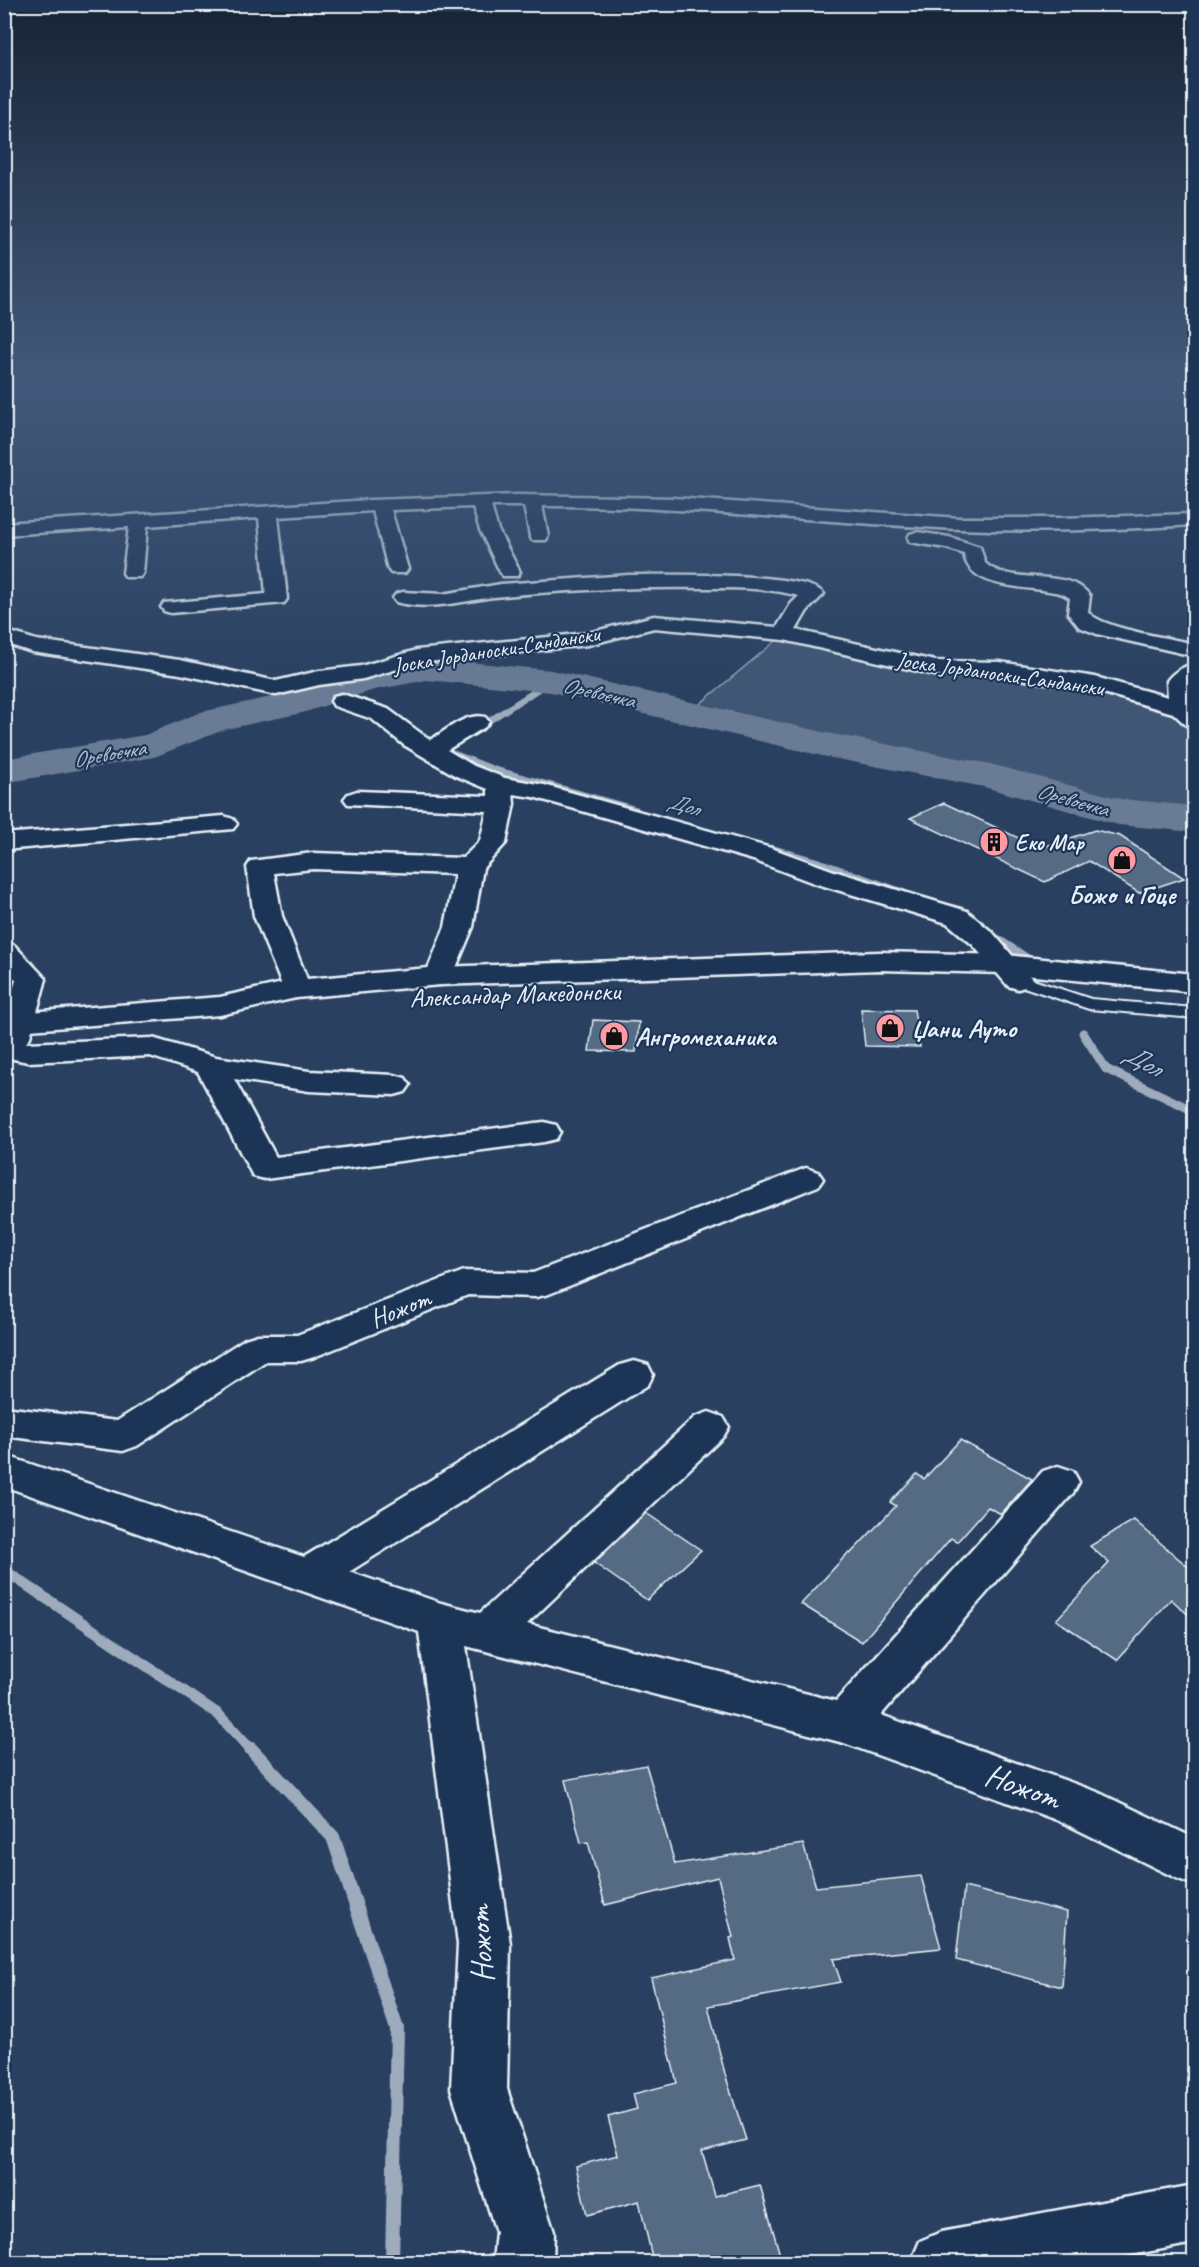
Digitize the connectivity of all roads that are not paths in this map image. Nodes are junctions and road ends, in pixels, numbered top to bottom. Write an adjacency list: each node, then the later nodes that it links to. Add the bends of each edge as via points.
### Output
1 (530, 501): 2 (street); 5 (street, via 622,501); 10 (street)
2 (480, 502): 3 (street); 13 (street)
3 (381, 506): 4 (street); 12 (street)
4 (268, 514): 7 (street); 16 (street, via 277,599)
5 (856, 516): 8 (street, via 971,524); 20 (street, via 890,532 963,547 972,551 983,572 997,577 1073,590 1080,596 1078,613 1086,623)
6 (1194, 520): 8 (street)
7 (137, 523): 9 (street); 14 (street)
8 (1070, 524): 11 (street)
9 (4, 529)
10 (539, 536)
11 (1184, 538)
12 (398, 569)
13 (510, 572)
14 (133, 573)
15 (403, 598): 17 (street, Јоска Јорданоски-Сандански, via 443,600 501,590 629,581 735,582 790,586 814,594 798,608)
16 (171, 607)
17 (784, 634): 19 (street, Јоска Јорданоски-Сандански, via 654,622 588,639 417,657 363,672 276,688 180,667); 25 (street, Јоска Јорданоски-Сандански, via 935,668 1000,669 1095,684)
18 (4, 636): 19 (street, Јоска Јорданоски-Сандански)
19 (32, 646): 21 (street, Јоска Јорданоски-Сандански)
20 (1194, 650)
21 (4, 653)
22 (1194, 670): 25 (street, Јоска Јорданоски-Сандански, via 1178,681)
23 (342, 701): 27 (street, via 380,714)
24 (319, 708): 28 (street)
25 (1188, 714)
26 (477, 722): 27 (street)
27 (431, 750): 28 (street)
28 (465, 771): 29 (street)
29 (501, 795): 30 (street); 33 (street, via 493,843); 36 (street, via 535,790 762,854 929,907 957,917)
30 (357, 799)
31 (224, 824): 32 (street)
32 (4, 842)
33 (470, 866): 37 (street, Александар Македонски, via 459,927); 40 (street, via 313,861 260,867 268,916)
34 (4, 951): 43 (street, via 31,980)
35 (1194, 971): 39 (street, Александар Македонски)
36 (1012, 972): 37 (street, Александар Македонски, via 879,961); 39 (street, Александар Македонски); 42 (lane, via 1089,1004); 43 (street, Александар Македонски, via 359,1001 225,1026)
37 (440, 976): 40 (street, Александар Македонски)
38 (1194, 983): 39 (street, Александар Македонски)
39 (1162, 985): 41 (street, Александар Македонски)
40 (296, 989): 43 (street, Александар Македонски, via 220,1006)
41 (1194, 997)
42 (1194, 1013)
43 (9, 1033): 44 (street, via 28,1053 152,1047)
44 (211, 1066): 45 (street, via 309,1081); 46 (street, via 265,1169)
45 (394, 1085)
46 (544, 1132)
47 (806, 1179): 49 (street, Ножот, via 536,1285 464,1283 301,1348 258,1348 123,1436)
48 (634, 1375): 53 (street)
49 (4, 1420)
50 (709, 1427): 55 (street)
51 (4, 1470): 53 (street, Ножот)
52 (1058, 1482): 56 (street)
53 (308, 1576): 54 (street, Ножот)
54 (440, 1621): 55 (street, Ножот); 59 (street, Ножот, via 484,1944 479,2089 525,2232)
55 (488, 1633): 56 (street, Ножот)
56 (845, 1723): 57 (street, Ножот, via 1078,1806)
57 (1194, 1863)
58 (1194, 2214): 60 (street)
59 (523, 2262)
60 (941, 2262)

